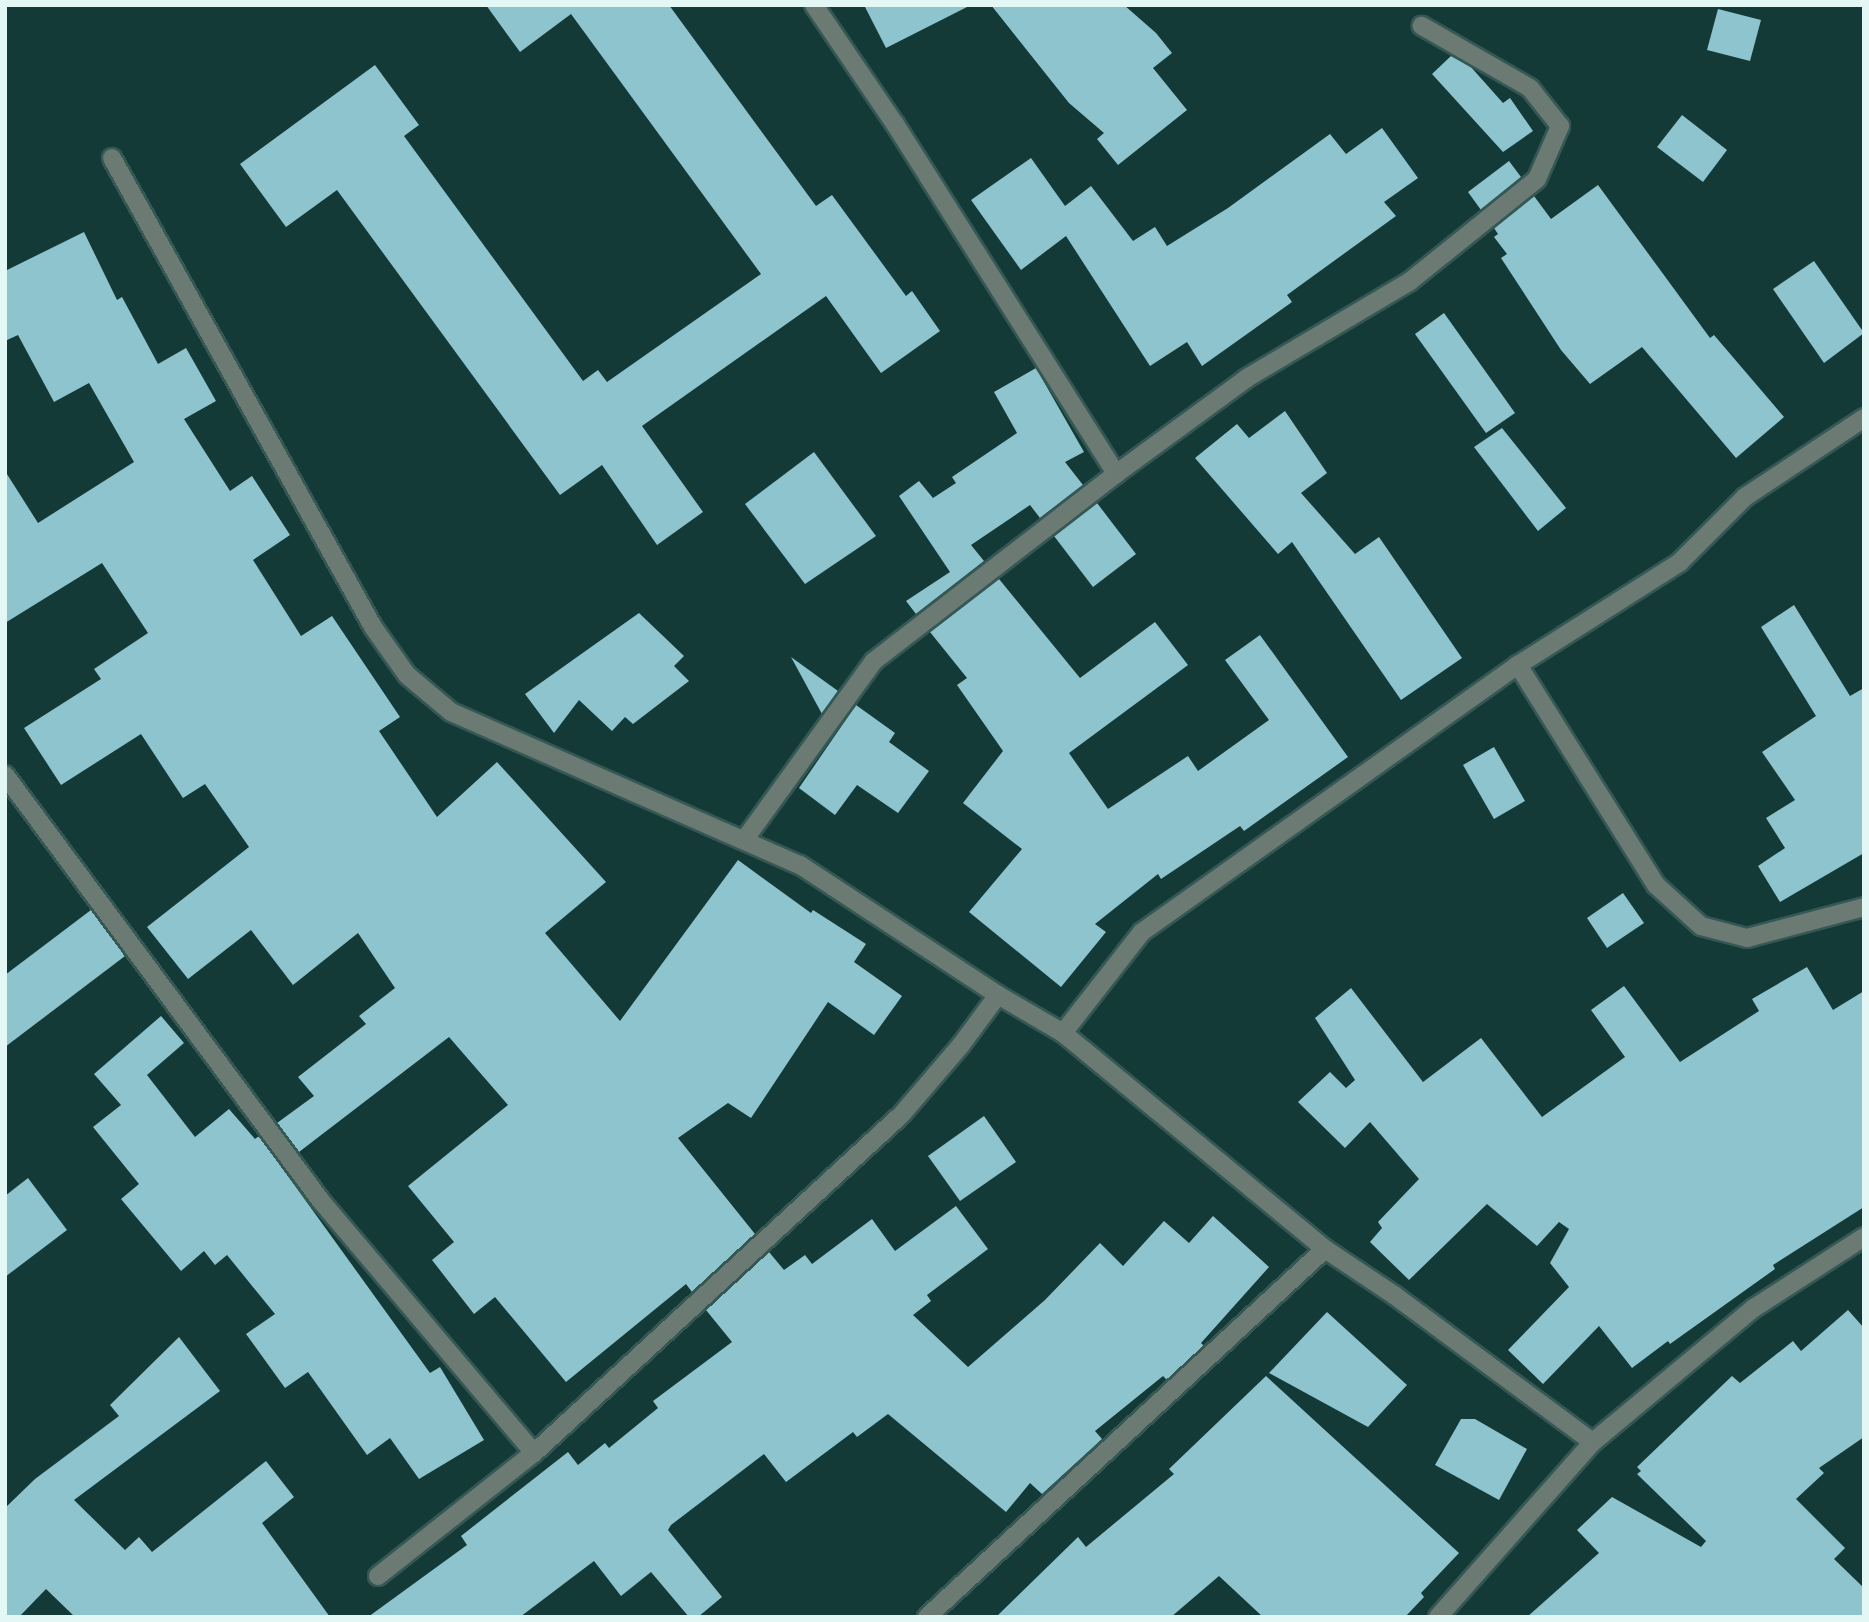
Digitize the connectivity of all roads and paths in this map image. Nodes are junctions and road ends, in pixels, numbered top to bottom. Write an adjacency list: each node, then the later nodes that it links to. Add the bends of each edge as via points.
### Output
1 (814, 5): 5 (street, via 895,124)
2 (1422, 26): 5 (street, via 1530,89 1560,126 1537,179 1409,282 1247,378)
3 (112, 158): 8 (street, via 373,627 407,675 451,712)
4 (1864, 418): 6 (street, via 1745,497 1681,562)
5 (1116, 474): 8 (street, via 874,661)
6 (1518, 665): 9 (street, via 1656,885 1701,926 1747,938); 11 (street, via 1142,932)
7 (5, 775): 15 (street, via 321,1201)
8 (745, 839): 10 (street, via 800,866)
9 (1864, 907)
10 (998, 995): 11 (street); 15 (street, via 902,1114)
11 (1063, 1033): 13 (street)
12 (1864, 1237): 14 (street, via 1754,1308)
13 (1325, 1249): 14 (street); 17 (street)
14 (1593, 1443): 18 (street)
15 (534, 1453): 16 (street)
16 (378, 1576)
17 (927, 1617)
18 (1438, 1617)

